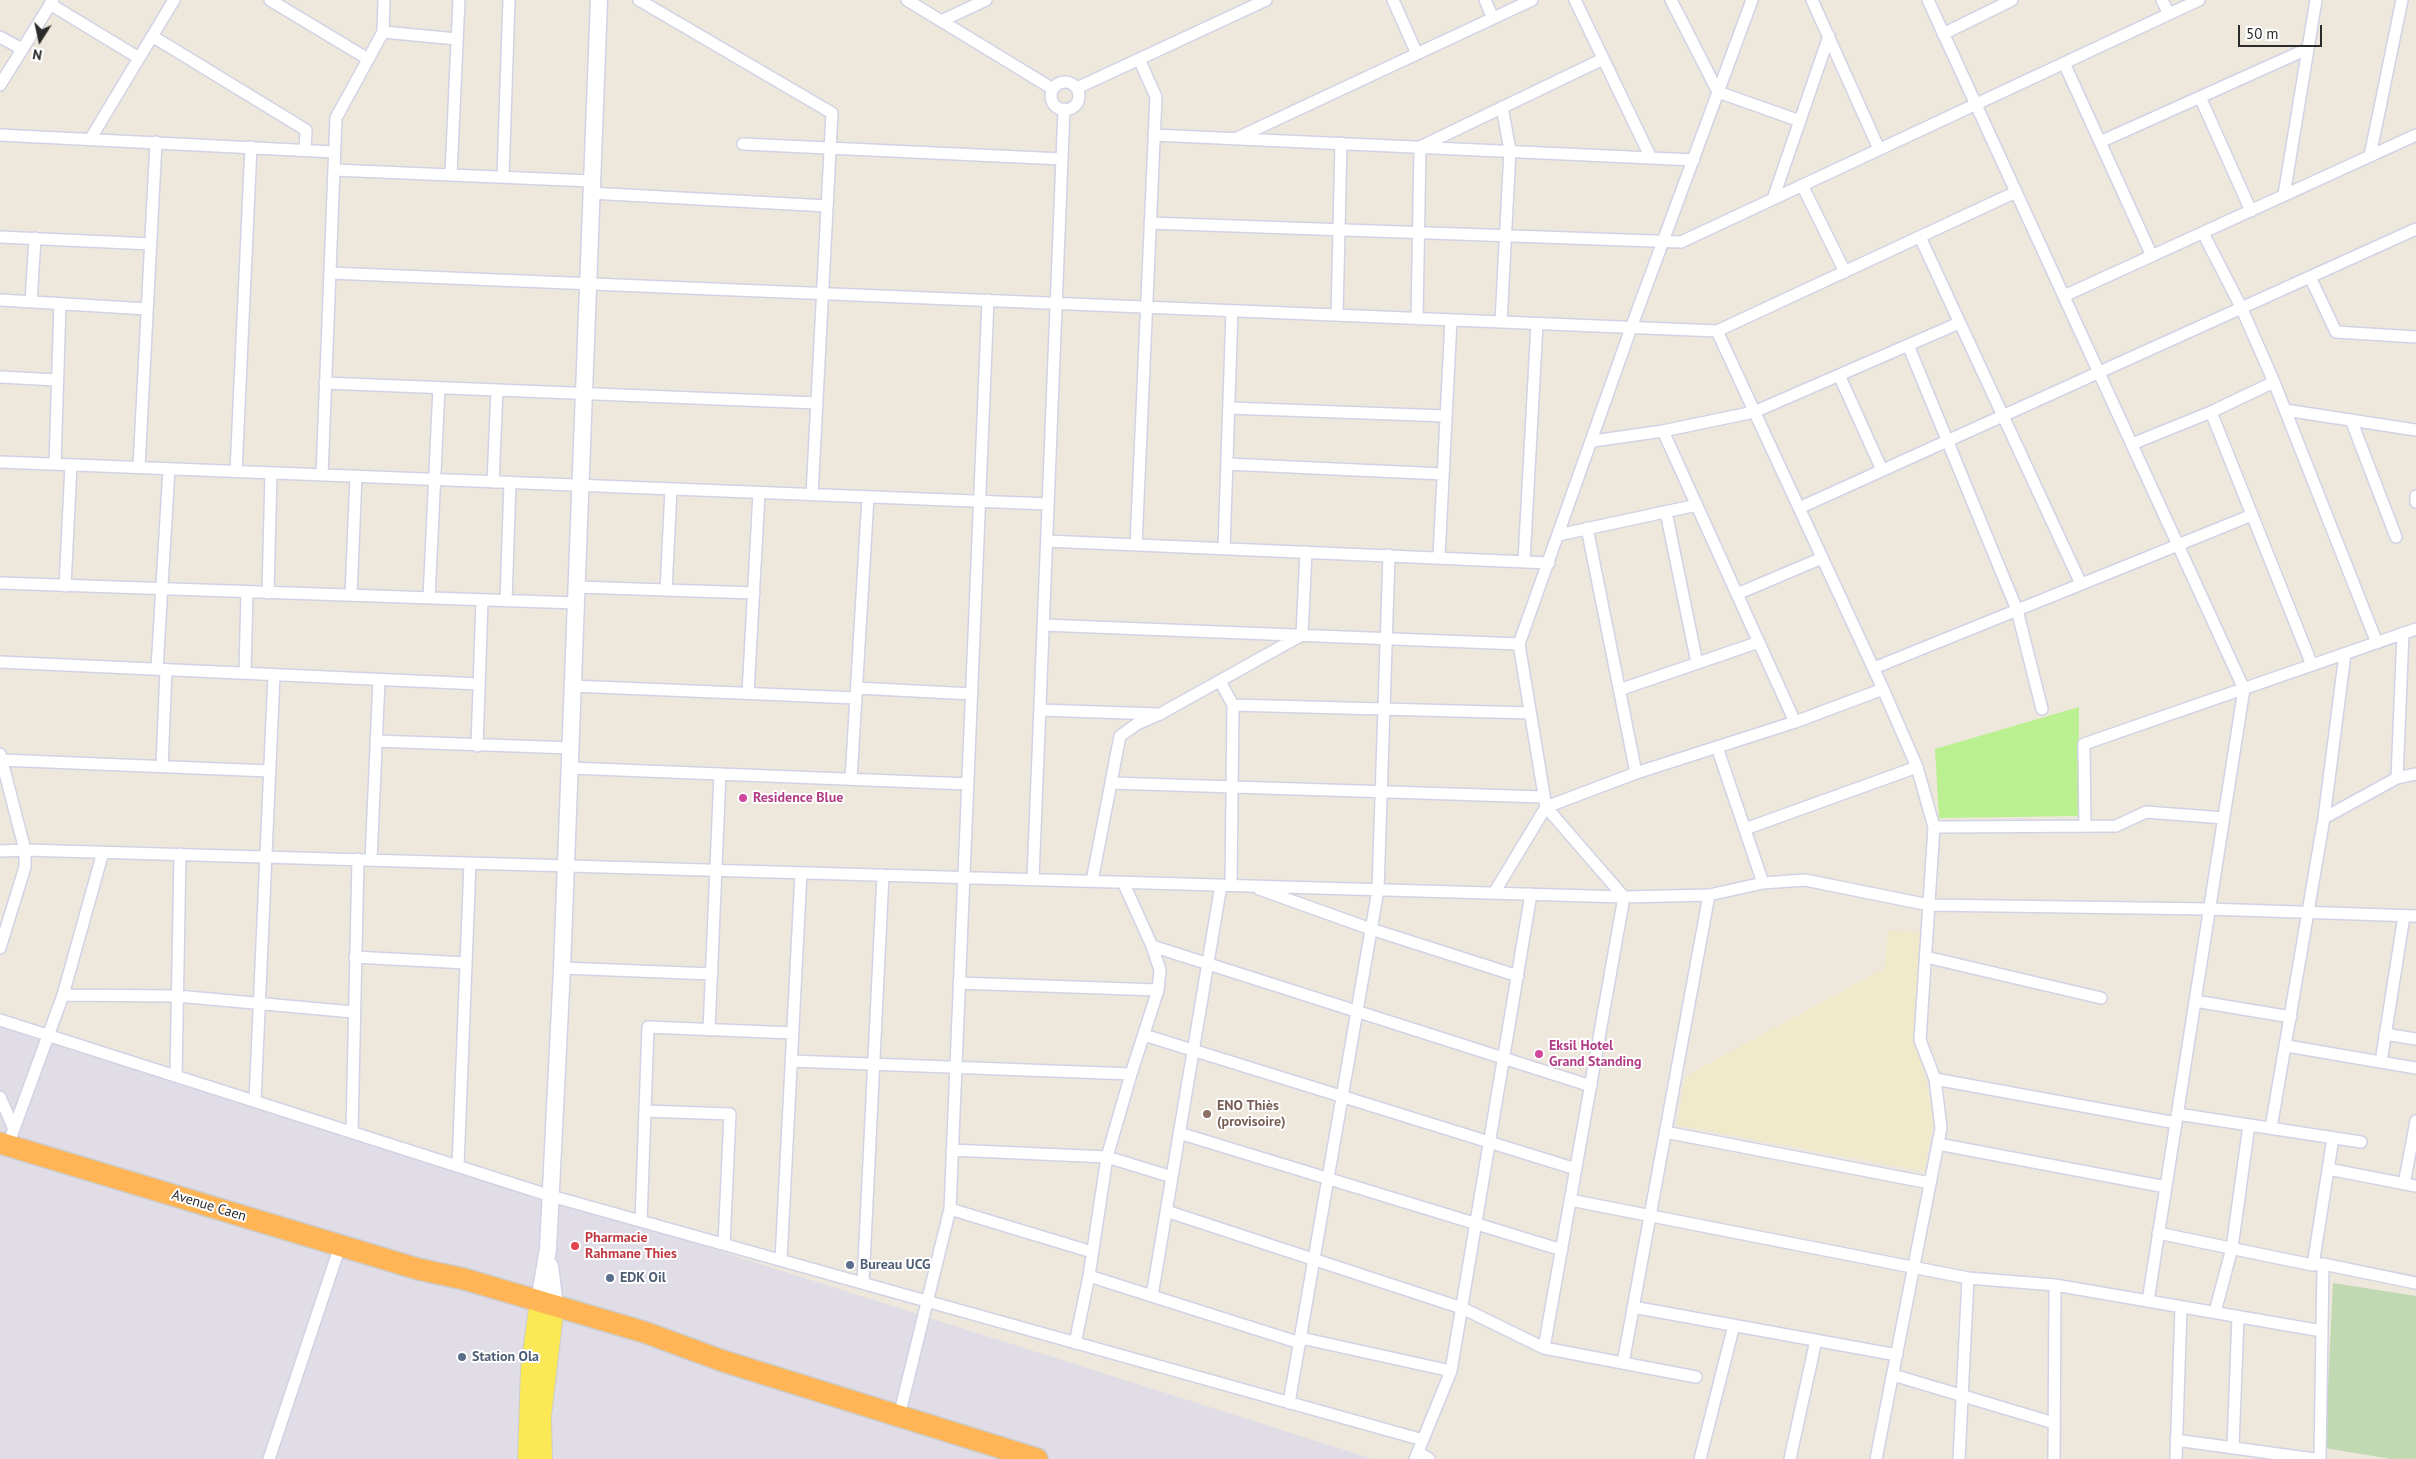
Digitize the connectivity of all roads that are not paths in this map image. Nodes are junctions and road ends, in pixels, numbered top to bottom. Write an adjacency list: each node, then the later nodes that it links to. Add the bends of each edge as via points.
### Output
1 (174, 0): 31 (street)
2 (270, 0): 39 (street)
3 (384, 0): 29 (street)
4 (459, 0): 34 (street)
5 (509, 0): 74 (street)
6 (599, 0): 76 (street)
7 (639, 0): 63 (street, via 832,113)
8 (907, 0): 25 (street)
9 (986, 0): 28 (street)
10 (1393, 0): 37 (street)
11 (1485, 0): 27 (street)
12 (1532, 0): 27 (street)
13 (1575, 0): 41 (street)
14 (1671, 0): 46 (street)
15 (1752, 0): 46 (street)
16 (1812, 0): 32 (street)
17 (1928, 0): 30 (street)
18 (2012, 0): 30 (street)
19 (2162, 0): 26 (street)
20 (2199, 0): 26 (street)
21 (2316, 0): 35 (street)
22 (2402, 0): 69 (street)
23 (1262, 1): 40 (street)
24 (51, 2): 36 (street); 38 (street)
25 (924, 4): 28 (street)
26 (2168, 14): 42 (street)
27 (1493, 18): 37 (street)
28 (941, 21): 45 (street)
29 (383, 32): 34 (street); 39 (street)
30 (1943, 34): 48 (street)
31 (152, 36): 38 (street); 65 (street, via 306,130)
32 (1829, 36): 51 (street); 64 (street)
33 (0, 37): 36 (street)
34 (457, 39): 73 (street)
35 (2307, 49): 47 (street); 78 (street)
36 (22, 50): 43 (street)
37 (1417, 54): 56 (street)
38 (139, 58): 55 (street)
39 (368, 59): 67 (street, via 336,118)
40 (1139, 59): 44 (street); 53 (street, via 1156,97)
41 (1603, 59): 49 (street); 68 (street)
42 (2064, 63): 48 (street); 58 (street)
43 (0, 85)
44 (1077, 88): 45 (street, via 1065,82); 50 (street, via 1077,103)
45 (1053, 89): 50 (street, via 1053,102)
46 (1718, 92): 51 (street); 71 (street)
47 (2200, 97): 58 (street); 81 (street)
48 (1976, 104): 64 (street); 77 (street)
49 (1502, 107): 62 (street); 66 (street)
50 (1064, 109): 70 (street)
51 (1800, 121): 79 (street)
52 (0, 135): 55 (street)
53 (1154, 135): 56 (street); 82 (street)
54 (2416, 135): 69 (street)
55 (91, 138): 57 (street)
56 (1236, 139): 59 (street)
57 (156, 142): 61 (street); 92 (street)
58 (2100, 142): 93 (street)
59 (1341, 143): 62 (street); 84 (street)
60 (743, 144): 63 (street)
61 (251, 147): 65 (street); 148 (street)
62 (1420, 147): 66 (street); 85 (street)
63 (830, 148): 70 (street); 80 (street)
64 (1879, 149): 75 (street)
65 (305, 150): 67 (street)
66 (1510, 150): 68 (street); 87 (street)
67 (334, 152): 72 (street)
68 (1650, 156): 71 (street)
69 (2370, 156): 78 (street)
70 (1062, 159): 104 (street)
71 (1694, 160): 91 (street)
72 (334, 170): 73 (street); 95 (street)
73 (451, 174): 74 (street)
74 (503, 176): 76 (street)
75 (1802, 186): 79 (street); 94 (street)
76 (591, 187): 80 (street); 97 (street)
77 (2016, 192): 89 (street); 99 (street)
78 (2284, 195): 81 (street)
79 (1773, 199): 91 (street, via 1680,242)
80 (827, 206): 98 (street)
81 (2250, 210): 86 (street)
82 (1150, 223): 84 (street); 105 (street)
83 (2416, 229): 96 (street)
84 (1340, 230): 85 (street); 109 (street)
85 (1419, 232): 87 (street); 110 (street)
86 (2202, 233): 93 (street); 106 (street)
87 (1505, 236): 91 (street); 112 (street)
88 (0, 237): 90 (street)
89 (1920, 237): 94 (street); 113 (street)
90 (35, 238): 92 (street); 102 (street)
91 (1664, 243): 115 (street)
92 (151, 244): 107 (street)
93 (2152, 256): 99 (street)
94 (1845, 272): 116 (street)
95 (330, 273): 97 (street); 124 (street)
96 (2310, 276): 106 (street); 117 (street, via 2336,332)
97 (587, 284): 98 (street); 127 (street)
98 (823, 294): 101 (street); 128 (street)
99 (2064, 296): 119 (street)
100 (0, 300): 102 (street)
101 (988, 300): 104 (street); 162 (street)
102 (31, 302): 103 (street)
103 (60, 304): 107 (street); 122 (street)
104 (1056, 304): 105 (street); 164 (street)
105 (1146, 307): 108 (street); 173 (street)
106 (2241, 307): 119 (street); 123 (street)
107 (148, 309): 145 (street)
108 (1232, 311): 109 (street); 129 (street)
109 (1337, 315): 110 (street)
110 (1417, 319): 111 (street)
111 (1451, 320): 112 (street); 133 (street)
112 (1501, 322): 114 (street)
113 (1959, 322): 118 (street); 134 (street)
114 (1537, 324): 115 (street); 180 (street)
115 (1631, 328): 116 (street); 138 (street)
116 (1717, 331): 131 (street)
117 (2416, 337)
118 (1908, 345): 120 (street); 139 (street)
119 (2099, 372): 134 (street); 140 (street)
120 (1839, 375): 131 (street); 147 (street)
121 (0, 377): 122 (street)
122 (58, 380): 142 (street)
123 (2274, 382): 130 (street); 132 (street)
124 (326, 383): 125 (street); 151 (street)
125 (439, 388): 126 (street); 153 (street)
126 (497, 390): 127 (street); 154 (street)
127 (584, 394): 128 (street); 156 (street)
128 (817, 403): 159 (street)
129 (1229, 408): 133 (street); 143 (street)
130 (2285, 410): 135 (street); 204 (street)
131 (1754, 412): 137 (street); 166 (street)
132 (2211, 412): 140 (street); 168 (street)
133 (1446, 416): 150 (street)
134 (2002, 416): 139 (street); 183 (street)
135 (2351, 420): 136 (street); 171 (street)
136 (2416, 430)
137 (1664, 431): 138 (street); 165 (street)
138 (1592, 441): 170 (street)
139 (1947, 441): 147 (street); 197 (street)
140 (2132, 444): 174 (street)
141 (0, 462): 142 (street)
142 (55, 464): 144 (street)
143 (1227, 464): 150 (street); 175 (street)
144 (71, 465): 145 (street); 184 (street)
145 (140, 467): 146 (street)
146 (169, 468): 148 (street); 186 (street)
147 (1882, 470): 166 (street)
148 (236, 471): 149 (street)
149 (271, 473): 151 (street); 189 (street)
150 (1443, 474): 178 (street)
151 (322, 475): 152 (street)
152 (356, 476): 153 (street); 192 (street)
153 (434, 479): 154 (street); 193 (street)
154 (493, 482): 155 (street)
155 (510, 482): 156 (street); 195 (street)
156 (580, 485): 157 (street); 185 (street)
157 (671, 489): 158 (street); 187 (street)
158 (759, 493): 159 (street); 190 (street)
159 (812, 495): 161 (street)
160 (2416, 496): 163 (street)
161 (868, 497): 162 (street); 222 (street)
162 (980, 502): 164 (street); 223 (street)
163 (2416, 502)
164 (1048, 504): 172 (street)
165 (1698, 505): 167 (street); 191 (street)
166 (1799, 508): 179 (street)
167 (1666, 512): 169 (street); 208 (street)
168 (2252, 515): 174 (street); 209 (street)
169 (1587, 528): 170 (street); 220 (street)
170 (1558, 535): 181 (street)
171 (2396, 537)
172 (1047, 541): 173 (street); 198 (street)
173 (1136, 544): 175 (street)
174 (2179, 545): 183 (street); 218 (street)
175 (1224, 548): 176 (street)
176 (1306, 552): 177 (street); 201 (street)
177 (1388, 555): 178 (street); 202 (street)
178 (1439, 558): 180 (street)
179 (1822, 558): 191 (street); 210 (street)
180 (1524, 561): 181 (street)
181 (1548, 563): 205 (street)
182 (0, 583): 184 (street)
183 (2081, 584): 197 (street)
184 (65, 586): 186 (street)
185 (577, 586): 187 (street); 196 (street)
186 (162, 589): 188 (street); 211 (street)
187 (666, 590): 190 (street)
188 (247, 592): 189 (street); 212 (street)
189 (268, 592): 192 (street)
190 (754, 593): 221 (street)
191 (1737, 594): 203 (street)
192 (351, 595): 193 (street)
193 (429, 598): 194 (street)
194 (482, 600): 195 (street); 216 (street)
195 (506, 601): 196 (street)
196 (576, 603): 217 (street)
197 (2017, 610): 210 (street); 226 (street)
198 (1043, 625): 201 (street); 227 (street)
199 (2416, 629): 200 (street)
200 (2403, 633): 204 (street); 243 (street)
201 (1302, 635): 202 (street); 215 (street)
202 (1386, 639): 205 (street); 225 (street)
203 (1759, 642): 208 (street); 230 (street)
204 (2376, 643): 206 (street)
205 (1519, 644): 228 (street)
206 (2344, 654): 209 (street); 251 (street)
207 (0, 662): 211 (street)
208 (1697, 663): 220 (street)
209 (2312, 665): 218 (street)
210 (1874, 668): 219 (street)
211 (162, 670): 212 (street); 236 (street)
212 (245, 674): 213 (street)
213 (274, 675): 214 (street); 239 (street)
214 (379, 680): 216 (street); 231 (street)
215 (1220, 681): 224 (street); 229 (street)
216 (479, 684): 232 (street)
217 (573, 686): 221 (street); 234 (street)
218 (2244, 688): 250 (street); 252 (street, via 2084,744)
219 (1883, 689): 230 (street); 237 (street)
220 (1619, 690): 240 (street)
221 (748, 693): 222 (street)
222 (857, 693): 223 (street); 244 (street)
223 (972, 694): 246 (street)
224 (1233, 705): 225 (street); 247 (street)
225 (1384, 709): 228 (street); 248 (street)
226 (2042, 709)
227 (1040, 710): 229 (street); 268 (street)
228 (1530, 713): 249 (street)
229 (1160, 714): 245 (street, via 1120,736)
230 (1795, 722): 233 (street)
231 (376, 741): 232 (street); 261 (street)
232 (477, 746): 234 (street)
233 (1717, 747): 240 (street); 254 (street)
234 (570, 748): 238 (street)
235 (1, 757): 236 (street); 255 (street)
236 (162, 767): 239 (street)
237 (1918, 767): 253 (street); 254 (street)
238 (570, 768): 241 (street); 263 (street)
239 (269, 771): 259 (street)
240 (1636, 773): 249 (street)
241 (720, 774): 244 (street); 264 (street)
242 (2416, 774): 243 (street)
243 (2397, 778): 251 (street)
244 (851, 779): 246 (street)
245 (1111, 783): 247 (street); 269 (street)
246 (968, 784): 267 (street)
247 (1232, 787): 248 (street); 272 (street)
248 (1381, 792): 249 (street); 274 (street)
249 (1545, 802): 275 (street); 278 (street)
250 (2224, 818): 252 (street, via 2146,812 2116,826); 280 (street)
251 (2324, 818): 281 (street)
252 (2085, 826): 253 (street)
253 (1934, 827): 279 (street)
254 (1744, 829): 271 (street)
255 (25, 850): 256 (street); 257 (street); 285 (street, via 24,876)
256 (0, 851)
257 (103, 852): 258 (street); 295 (street)
258 (180, 854): 259 (street); 296 (street)
259 (265, 857): 260 (street); 299 (street)
260 (358, 859): 261 (street); 286 (street)
261 (371, 860): 262 (street)
262 (470, 863): 263 (street); 288 (street)
263 (567, 866): 264 (street); 290 (street)
264 (716, 870): 265 (street); 291 (street)
265 (801, 873): 266 (street); 305 (street)
266 (883, 875): 267 (street); 315 (street)
267 (964, 877): 268 (street); 293 (street)
268 (1033, 879): 269 (street)
269 (1092, 881): 270 (street)
270 (1123, 882): 272 (street); 284 (street)
271 (1763, 883): 277 (street); 279 (street, via 1805,880)
272 (1226, 885): 273 (street); 289 (street)
273 (1249, 886): 274 (street); 283 (street)
274 (1378, 890): 275 (street); 283 (street)
275 (1494, 893): 276 (street)
276 (1531, 894): 278 (street); 292 (street)
277 (1709, 895): 278 (street); 331 (street)
278 (1624, 897): 321 (street)
279 (1929, 904): 280 (street); 287 (street)
280 (2209, 909): 281 (street); 298 (street)
281 (2306, 914): 282 (street); 302 (street)
282 (2410, 916): 307 (street)
283 (1372, 929): 292 (street); 301 (street)
284 (1152, 946): 289 (street); 294 (street, via 1160,970)
285 (0, 948)
286 (355, 956): 288 (street); 300 (street)
287 (1926, 957): 297 (street); 320 (street, via 1920,1040)
288 (466, 963): 340 (street)
289 (1208, 965): 301 (street); 311 (street)
290 (562, 968): 291 (street); 349 (street)
291 (712, 974): 304 (street)
292 (1518, 976): 312 (street)
293 (959, 983): 294 (street); 316 (street)
294 (1158, 990): 308 (street)
295 (63, 995): 296 (street); 306 (street)
296 (177, 996): 299 (street); 319 (street)
297 (2101, 998)
298 (2195, 1001): 302 (street); 326 (street)
299 (258, 1004): 300 (street); 324 (street)
300 (354, 1012): 330 (street)
301 (1357, 1012): 312 (street); 323 (street)
302 (2291, 1017): 310 (street)
303 (0, 1020): 306 (street)
304 (709, 1030): 305 (street); 325 (street, via 648,1027)
305 (793, 1033): 313 (street)
306 (47, 1034): 319 (street); 334 (street)
307 (2385, 1034): 309 (street); 314 (street)
308 (1144, 1035): 311 (street); 318 (street)
309 (2416, 1039)
310 (2287, 1046): 314 (street); 329 (street)
311 (1193, 1051): 323 (street); 332 (street)
312 (1505, 1059): 321 (street); 336 (street)
313 (791, 1061): 315 (street); 363 (street)
314 (2381, 1062): 317 (street)
315 (874, 1064): 316 (street); 368 (street)
316 (956, 1067): 318 (street); 338 (street)
317 (2416, 1068)
318 (1131, 1074): 339 (street)
319 (176, 1076): 324 (street)
320 (1936, 1079): 326 (street); 337 (street, via 1941,1128)
321 (1590, 1086): 342 (street)
322 (0, 1097): 334 (street)
323 (1342, 1097): 336 (street); 344 (street)
324 (255, 1102): 330 (street)
325 (645, 1111): 354 (street); 357 (street, via 730,1114)
326 (2176, 1119): 328 (street); 347 (street)
327 (2416, 1121): 346 (street)
328 (2249, 1125): 329 (street); 359 (street)
329 (2272, 1128): 333 (street)
330 (352, 1132): 340 (street)
331 (1665, 1132): 345 (street); 353 (street)
332 (1179, 1133): 343 (street); 344 (street)
333 (2333, 1138): 335 (street); 341 (street)
334 (7, 1139): 358 (highway, Avenue Caen)
335 (2362, 1142)
336 (1490, 1143): 342 (street); 355 (street)
337 (1938, 1144): 345 (street); 347 (street)
338 (952, 1150): 339 (street); 351 (street)
339 (1107, 1157): 343 (street); 361 (street)
340 (458, 1166): 349 (street)
341 (2328, 1169): 346 (street); 364 (street)
342 (1576, 1170): 350 (street)
343 (1172, 1177): 352 (street)
344 (1328, 1178): 355 (street); 362 (street)
345 (1930, 1183): 365 (street)
346 (2404, 1184): 348 (street)
347 (2166, 1186): 356 (street)
348 (2416, 1186)
349 (551, 1196): 354 (street); 377 (street)
350 (1570, 1200): 353 (street); 360 (street)
351 (950, 1209): 361 (street); 373 (street)
352 (1166, 1211): 362 (street); 371 (street)
353 (1650, 1216): 365 (street); 375 (street)
354 (641, 1221): 357 (street)
355 (1477, 1224): 360 (street); 376 (street)
356 (2158, 1233): 359 (street); 372 (street)
357 (724, 1244): 363 (street)
358 (340, 1246): 377 (highway, Avenue Caen, via 464,1279); 399 (street)
359 (2232, 1248): 364 (street); 378 (street)
360 (1562, 1250): 385 (street)
361 (1092, 1252): 366 (street)
362 (1314, 1259): 376 (street); 382 (street)
363 (781, 1260): 368 (street)
364 (2318, 1265): 369 (street); 381 (street)
365 (1914, 1267): 367 (street); 386 (street)
366 (1089, 1276): 371 (street); 384 (street)
367 (1968, 1278): 370 (street); 391 (street)
368 (863, 1283): 373 (street)
369 (2416, 1283)
370 (2055, 1285): 372 (street); 394 (street)
371 (1152, 1296): 382 (street)
372 (2148, 1301): 374 (street)
373 (928, 1302): 384 (street); 393 (street)
374 (2181, 1306): 378 (street); 396 (street)
375 (1633, 1307): 380 (street); 387 (street)
376 (1462, 1308): 385 (street); 388 (street)
377 (546, 1309): 393 (highway, Avenue Caen, via 641,1343 723,1361); 400 (main road, via 530,1367); 401 (main road)
378 (2215, 1312): 379 (street)
379 (2238, 1317): 381 (street); 397 (street)
380 (1734, 1325): 383 (street); 404 (street)
381 (2322, 1331): 411 (street)
382 (1300, 1340): 388 (street); 392 (street)
383 (1816, 1340): 386 (street); 405 (street)
384 (1075, 1343): 392 (street)
385 (1544, 1348): 387 (street)
386 (1896, 1355): 389 (street)
387 (1623, 1363): 390 (street)
388 (1452, 1371): 395 (street)
389 (1893, 1375): 391 (street); 406 (street)
390 (1696, 1377)
391 (1963, 1396): 394 (street); 407 (street)
392 (1289, 1403): 395 (street)
393 (898, 1416): 402 (highway, Avenue Caen)
394 (2054, 1423): 408 (street)
395 (1422, 1440): 398 (street)
396 (2176, 1440): 397 (street); 409 (street)
397 (2233, 1447): 410 (street)
398 (1417, 1455): 403 (street)
399 (269, 1459)
400 (527, 1459)
401 (543, 1459)
402 (1037, 1459)
403 (1430, 1459)
404 (1700, 1459)
405 (1790, 1459)
406 (1876, 1459)
407 (1959, 1459)
408 (2054, 1459)
409 (2176, 1459)
410 (2314, 1459)
411 (2320, 1459)

